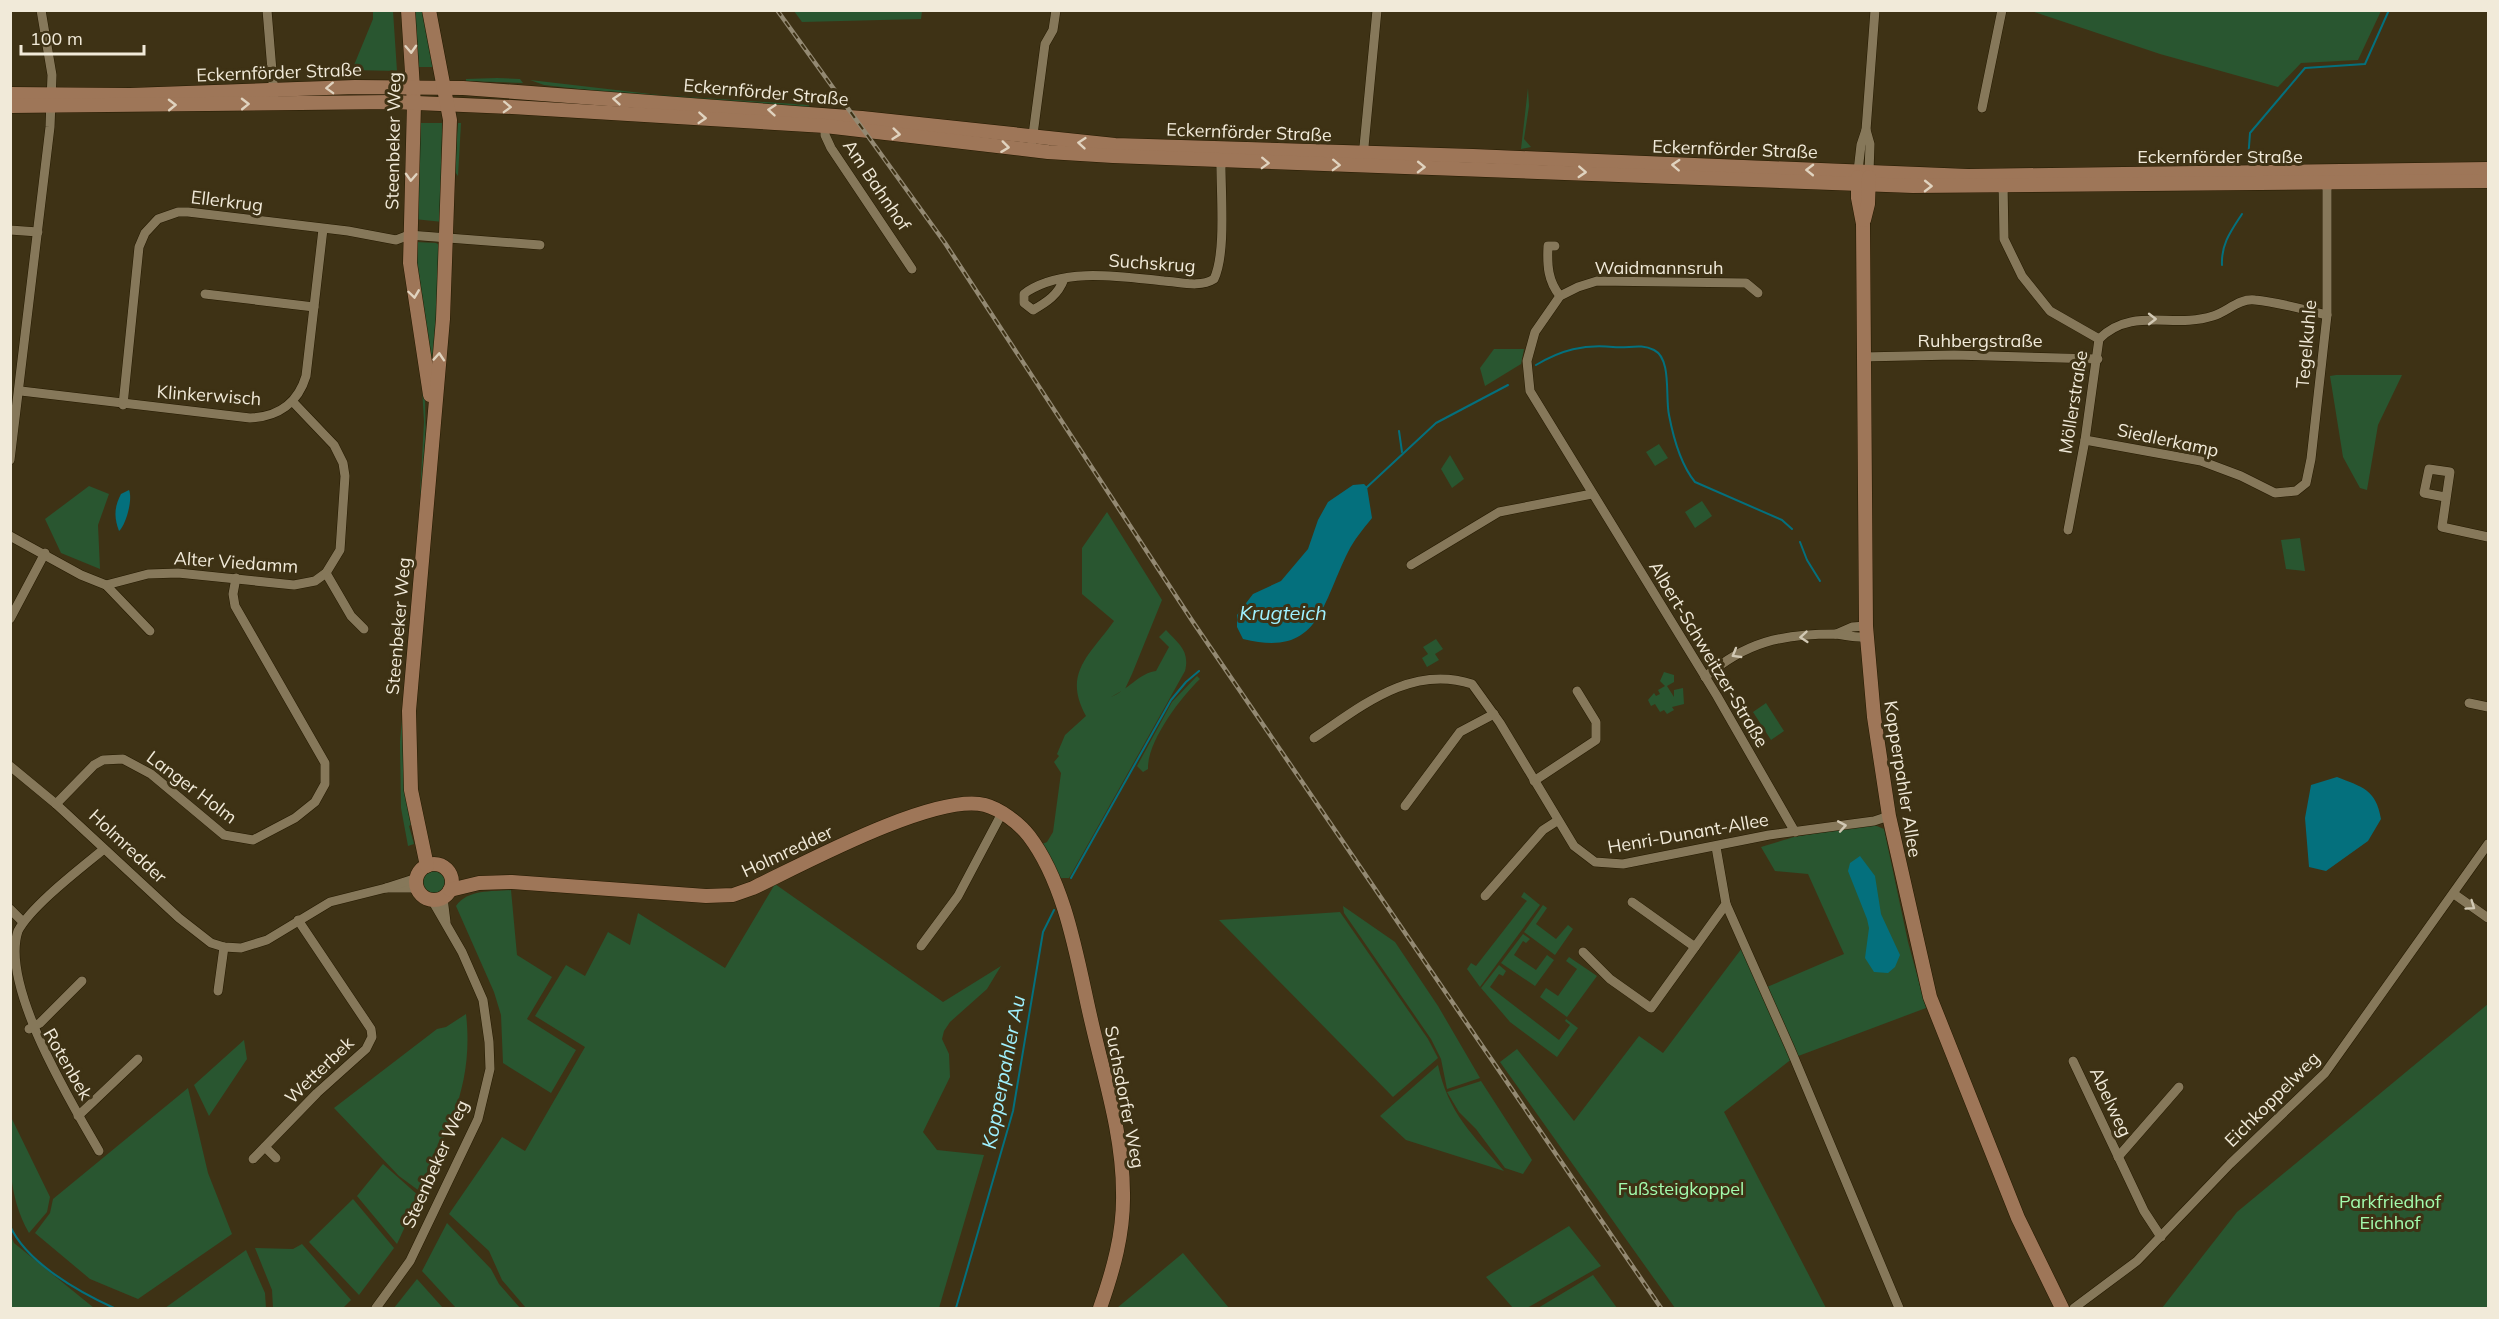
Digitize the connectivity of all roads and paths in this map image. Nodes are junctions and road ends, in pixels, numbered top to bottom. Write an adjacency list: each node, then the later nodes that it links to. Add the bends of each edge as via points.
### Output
1 (42, 10): 13 (street, via 52,75)
2 (267, 10): 12 (street)
3 (408, 10): 9 (street, Steenbeker Weg, one-way to 9)
4 (429, 10): 10 (street, Steenbeker Weg)
5 (1056, 10): 19 (street, via 1053,30 1045,44)
6 (1377, 10): 21 (street)
7 (1875, 10): 23 (street, via 1866,130 1870,144)
8 (2002, 10): 17 (street)
9 (414, 87): 10 (street, Eckernförder Straße); 12 (street, Eckernförder Straße, one-way to 12); 14 (street, Steenbeker Weg)
10 (445, 87): 15 (street, Steenbeker Weg); 18 (street, Eckernförder Straße, one-way to 10, via 556,93)
11 (10, 93): 13 (street, Eckernförder Straße)
12 (274, 96): 13 (street, Eckernförder Straße); 14 (street, Eckernförder Straße)
13 (51, 99): 16 (street, Eckernförder Straße); 29 (street)
14 (414, 104): 15 (street, Eckernförder Straße); 30 (street, Steenbeker Weg, one-way to 30)
15 (448, 105): 18 (street, Eckernförder Straße, one-way to 18); 31 (street, Steenbeker Weg)
16 (10, 106)
17 (1983, 108)
18 (825, 121): 19 (street, Eckernförder Straße); 34 (street, Am Bahnhof, via 831,148)
19 (1032, 144): 20 (street, Eckernförder Straße, via 1115,145)
20 (1221, 155): 21 (street, Eckernförder Straße); 35 (street, Suchskrug, via 1220,253 1214,279 1197,284 1110,276)
21 (1363, 159): 23 (street, Eckernförder Straße)
22 (2488, 170): 24 (street, Eckernförder Straße)
23 (1864, 178): 26 (street, Eckernförder Straße); 42 (street, Kopperpahler Allee)
24 (2327, 178): 25 (street, Eckernförder Straße); 26 (street, Eckernförder Straße); 40 (street, Tegelkuhle)
25 (2488, 181)
26 (2003, 182): 41 (street, Möllerstraße, via 2004,239 2022,276 2050,311)
27 (323, 229): 30 (street, Ellerkrug, via 396,240); 39 (street); 46 (street, Ellerkrug, via 188,212 158,219 145,233 138,257)
28 (10, 230): 29 (street)
29 (38, 232): 44 (street)
30 (409, 236): 31 (street, Ellerkrug); 47 (street, Steenbeker Weg, one-way to 47)
31 (447, 238): 32 (street, Ellerkrug); 47 (street, Steenbeker Weg, one-way to 31)
32 (540, 244)
33 (1555, 246): 38 (street, via 1548,246 1547,261 1551,285)
34 (912, 269)
35 (1064, 279)
36 (1758, 292): 38 (street, Waidmannsruh, via 1746,283 1597,281)
37 (205, 294): 39 (street)
38 (1560, 296): 52 (street, Albert-Schweitzer-Straße, via 1541,321 1531,344 1527,361 1530,391)
39 (314, 307): 45 (street, via 306,376)
40 (2327, 315): 41 (street, one-way to 40, via 2108,330 2134,320 2191,320 2213,316 2249,300); 51 (street, Tegelkuhle, via 2306,483 2296,491)
41 (2099, 339): 43 (street, Möllerstraße)
42 (1862, 357): 43 (street, Ruhbergstraße); 65 (street, Kopperpahler Allee)
43 (2098, 359): 48 (street, Möllerstraße)
44 (21, 391): 46 (street, Klinkerwisch); 49 (street)
45 (292, 402): 46 (street, Klinkerwisch, via 260,418); 59 (street, via 334,445 343,463 340,549)
46 (123, 405)
47 (432, 415): 85 (street, Steenbeker Weg, via 429,497 408,711 411,790 422,839 429,845)
48 (2085, 440): 51 (street, Siedlerkamp, via 2201,461); 54 (street, Möllerstraße)
49 (12, 442): 50 (street)
50 (10, 460)
51 (2275, 493)
52 (1592, 494): 58 (street, via 1499,512); 66 (street, Albert-Schweitzer-Straße)
53 (2445, 497): 56 (street, via 2443,528)
54 (2068, 530)
55 (10, 536): 57 (street)
56 (2488, 537)
57 (45, 553): 61 (street); 62 (street)
58 (1411, 565)
59 (326, 573): 60 (street, Alter Viedamm, via 315,581 298,585); 63 (street, via 351,616)
60 (236, 578): 61 (street, Alter Viedamm, via 164,574); 74 (street, Langer Holm, via 235,606 325,763 325,784 315,802 265,836 253,840 230,838 138,765 114,758 86,771)
61 (106, 585): 64 (street)
62 (10, 619)
63 (364, 629)
64 (150, 631)
65 (1867, 632): 66 (street, one-way to 66, via 1852,627 1836,634 1764,641 1731,657); 77 (street, Kopperpahler Allee)
66 (1704, 677): 79 (street, Albert-Schweitzer-Straße)
67 (1576, 691): 73 (street, via 1596,722 1596,740)
68 (2469, 703): 69 (street)
69 (2488, 707)
70 (1494, 714): 71 (street, Henri-Dunant-Allee, via 1472,684 1444,678 1415,681 1368,702); 73 (street, Henri-Dunant-Allee); 75 (street, via 1460,732)
71 (1314, 738)
72 (10, 766): 74 (street, Holmredder)
73 (1534, 781): 78 (street, Henri-Dunant-Allee)
74 (56, 804): 83 (street, Holmredder)
75 (1405, 806)
76 (1002, 813): 87 (street, Holmredder, via 971,803 941,808 876,830 733,895 479,883); 88 (street, Holmredder, via 1029,835); 97 (street, via 958,896)
77 (1888, 816): 79 (street, Henri-Dunant-Allee, one-way to 77); 117 (street, Kopperpahler Allee, via 1930,997 2018,1218)
78 (1557, 821): 82 (street, Henri-Dunant-Allee, via 1583,854 1606,865); 90 (street, via 1543,830)
79 (1795, 832): 82 (street, Henri-Dunant-Allee)
80 (2488, 834): 84 (street, Eichkoppelweg)
81 (2488, 844): 84 (street, Eichkoppelweg)
82 (1716, 847): 92 (street)
83 (104, 849): 96 (street, Rotenbek); 99 (street, Holmredder, via 196,933)
84 (2480, 854): 89 (street, Eichkoppelweg)
85 (431, 865): 86 (street); 87 (street, Steenbeker Weg, via 446,869)
86 (417, 883): 87 (street, Steenbeker Weg, via 423,896); 95 (street, via 330,902)
87 (444, 891): 114 (street, Steenbeker Weg, via 440,918 446,922 476,982 487,1016 489,1069 485,1095 478,1119 410,1261)
88 (1058, 894): 115 (street, Suchsdorfer Weg, via 1071,935 1120,1152 1122,1218)
89 (2454, 894): 94 (street, one-way to 94); 113 (street, Eichkoppelweg, via 2325,1073 2230,1164)
90 (1485, 896)
91 (1632, 902): 98 (street)
92 (1726, 904): 98 (street); 116 (street)
93 (10, 909): 96 (street)
94 (2488, 918)
95 (298, 920): 99 (street, via 257,944); 108 (street, Wetterbek, via 371,1029 372,1037 366,1049)
96 (23, 922): 103 (street, Rotenbek, via 13,940 11,965 19,1005)
97 (921, 946)
98 (1695, 946): 100 (street, via 1651,1008 1610,979)
99 (224, 947): 102 (street)
100 (1583, 952)
101 (82, 981): 103 (street, Rotenbek)
102 (218, 991)
103 (29, 1029): 107 (street, Rotenbek)
104 (138, 1059): 107 (street, Rotenbek)
105 (2073, 1061): 110 (street, Abelweg)
106 (2179, 1087): 110 (street, Abelweg)
107 (78, 1116): 109 (street, Rotenbek)
108 (265, 1147): 111 (street); 112 (street, Wetterbek)
109 (99, 1151)
110 (2118, 1157): 113 (street, Abelweg)
111 (276, 1158)
112 (253, 1159)
113 (2161, 1238): 118 (street, Eichkoppelweg, via 2131,1266)
114 (376, 1308)
115 (1100, 1308)
116 (1899, 1308)
117 (2062, 1308)
118 (2074, 1308)

